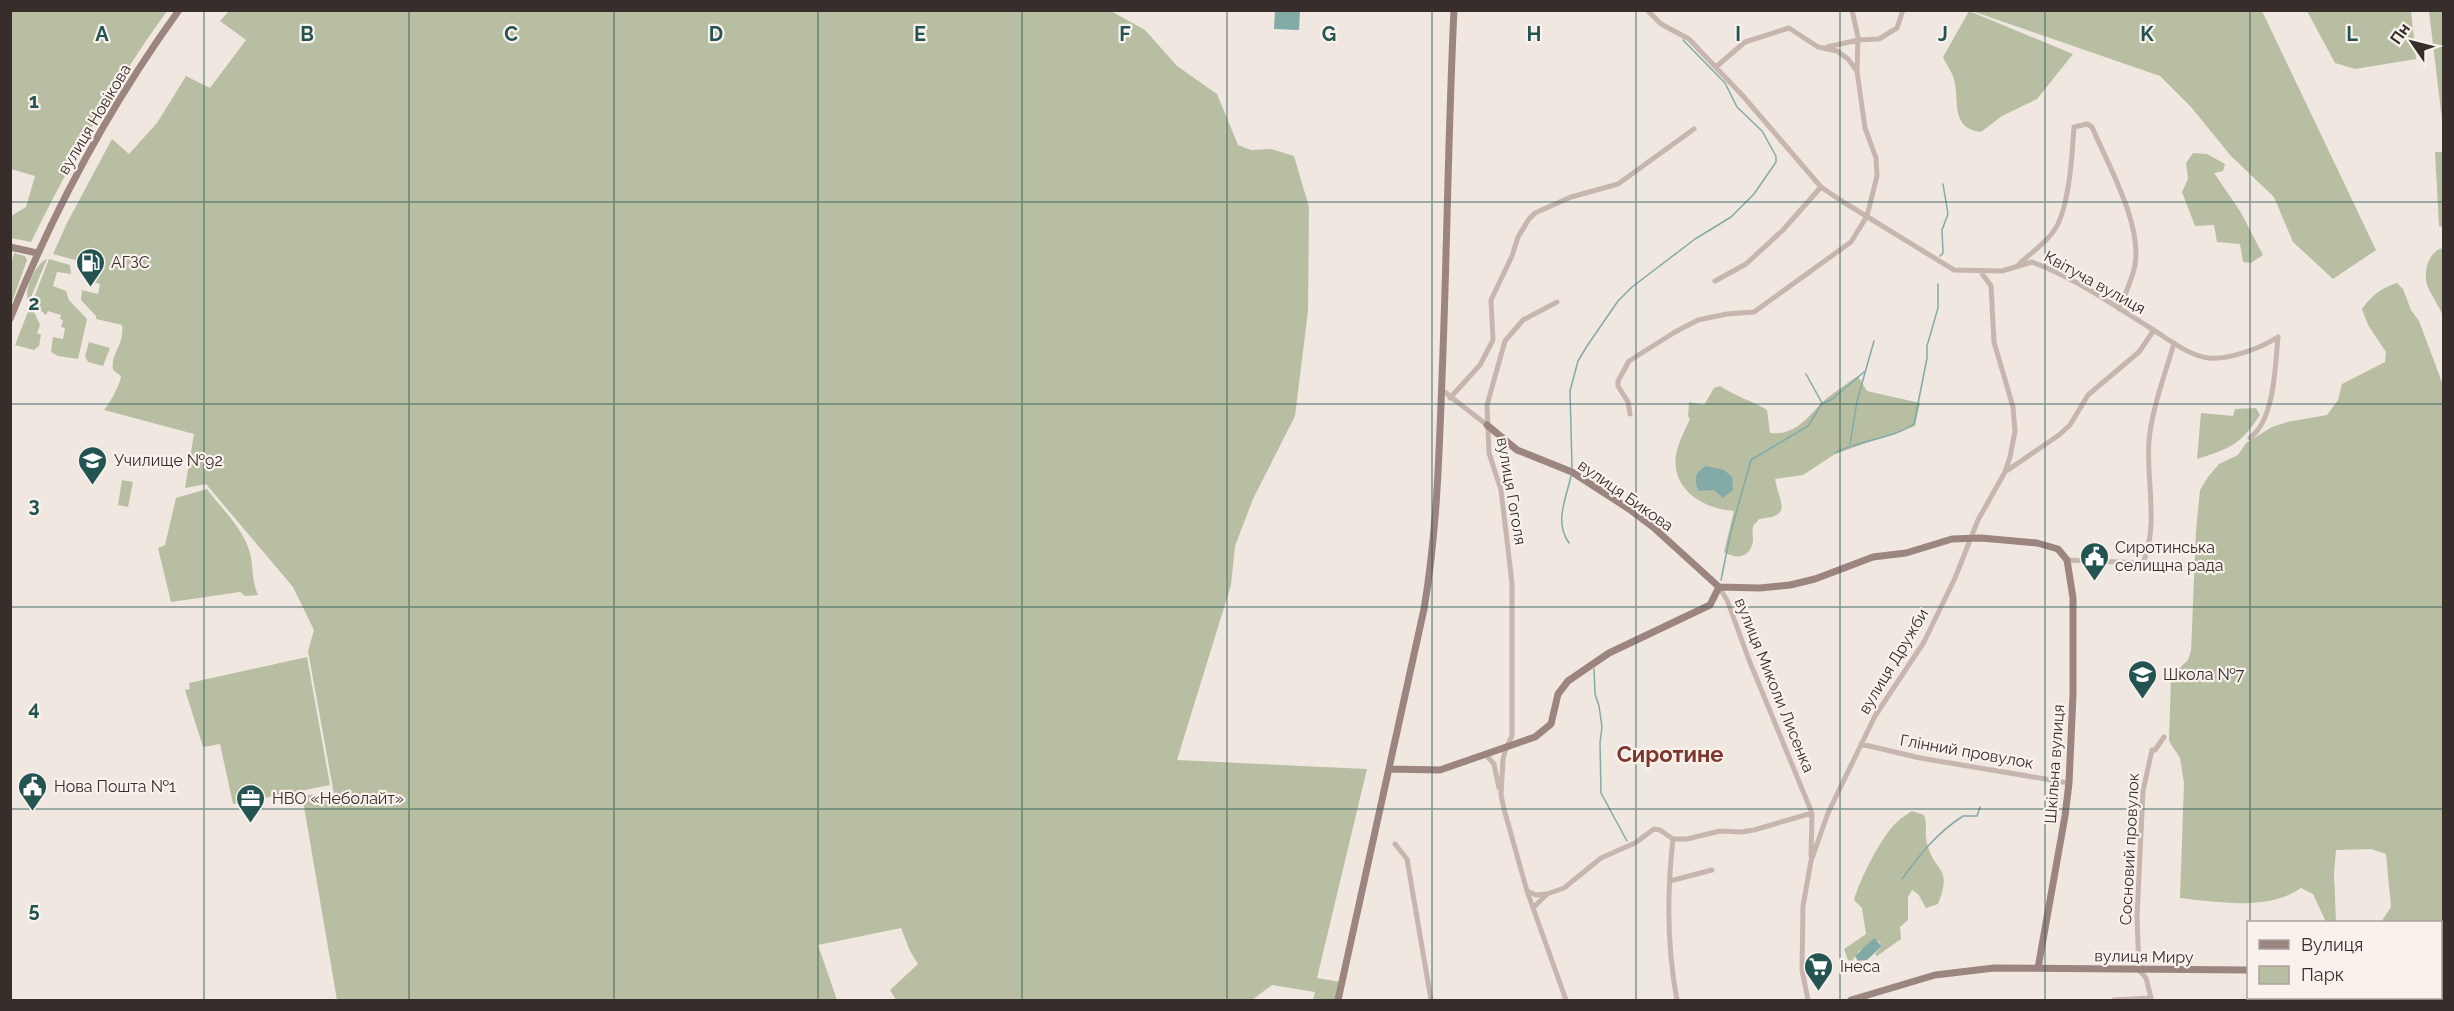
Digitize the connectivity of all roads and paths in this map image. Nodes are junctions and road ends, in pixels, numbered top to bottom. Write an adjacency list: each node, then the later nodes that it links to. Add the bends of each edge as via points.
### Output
1 (179, 10): 14 (street, вулиця Новікова, via 92,145)
2 (1454, 10): 23 (street)
3 (1647, 10): 8 (street, Квітуча вулиця, via 1661,24 1689,39)
4 (1852, 10): 6 (street)
5 (1903, 10): 6 (street, via 1897,28 1880,39)
6 (1858, 40): 7 (street); 9 (street)
7 (1823, 48): 8 (street, via 1789,28 1745,42); 9 (street, via 1837,51)
8 (1716, 67): 11 (street, Квітуча вулиця)
9 (1857, 71): 12 (street, via 1865,128 1876,158 1877,176)
10 (1694, 129): 24 (street, via 1618,184 1544,209 1524,225 1491,300 1493,340 1480,364)
11 (1821, 187): 12 (street, Квітуча вулиця); 17 (street, via 1746,264)
12 (1867, 216): 16 (street, Квітуча вулиця, via 1954,270); 25 (street, via 1851,242 1754,312 1698,320 1629,361 1618,386)
13 (10, 247): 14 (street)
14 (38, 250): 20 (street, вулиця Новікова)
15 (2018, 265): 16 (street, Квітуча вулиця, via 2002,272); 19 (street, Квітуча вулиця, via 2032,262 2044,266); 19 (street, via 2058,224 2068,184 2074,127 2087,124 2128,212 2133,234 2135,263)
16 (1981, 272): 28 (street, вулиця Дружби, via 1991,286 1994,342 2013,407 2015,430)
17 (1715, 281)
18 (1557, 302): 26 (street, вулиця Гоголя, via 1523,320 1506,341 1487,405)
19 (2119, 309): 21 (street, Квітуча вулиця)
20 (10, 320)
21 (2154, 330): 22 (street, Квітуча вулиця); 28 (street, via 2139,352 2088,395 2070,425)
22 (2174, 343): 27 (street, Квітуча вулиця, via 2202,357 2217,358 2278,337 2266,416); 30 (street, via 2149,440 2150,541 2143,564)
23 (1442, 390): 24 (street); 36 (street, via 1433,560)
24 (1450, 398): 26 (street)
25 (1630, 414)
26 (1487, 425): 31 (street, вулиця Бикова, via 1517,450 1572,472 1629,510); 34 (street, вулиця Гоголя, via 1489,453 1501,489 1512,584 1512,736)
27 (2250, 438)
28 (2005, 472): 29 (street, вулиця Дружби)
29 (1971, 539): 30 (street, via 2037,543 2058,549); 31 (street, via 1952,539 1906,553 1873,557 1790,585); 33 (street, вулиця Дружби, via 1924,642)
30 (2067, 560): 37 (street, Шкільна вулиця, via 2073,598)
31 (1719, 587): 34 (street, вулиця Миколи Лисенка, via 1710,605 1602,658 1568,681 1558,694 1551,724 1535,737); 39 (street, вулиця Миколи Лисенка)
32 (2164, 737): 49 (street, Сосновий провулок, via 2152,750 2144,776 2137,917)
33 (1861, 744): 37 (street, Глінний провулок); 42 (street, вулиця Дружби, via 1828,813)
34 (1506, 748): 35 (street); 38 (street, вулиця Гоголя)
35 (1485, 754): 36 (street, via 1440,770); 38 (street, via 1494,764)
36 (1389, 769): 53 (street)
37 (2069, 783): 48 (street, Шкільна вулиця)
38 (1501, 795): 45 (street, вулиця Гоголя)
39 (1812, 813): 40 (street, via 1754,831 1720,831); 42 (street, вулиця Миколи Лисенка)
40 (1673, 839): 44 (street); 46 (street, via 1654,829 1635,843 1601,858 1564,888)
41 (1395, 844): 54 (street, via 1407,859)
42 (1811, 861): 57 (street, вулиця Дружби, via 1803,906 1802,970)
43 (1712, 870): 44 (street)
44 (1670, 881): 56 (street, via 1670,956)
45 (1527, 891): 46 (street); 47 (street, вулиця Гоголя)
46 (1547, 894): 47 (street)
47 (1533, 908): 55 (street, вулиця Гоголя)
48 (2038, 968): 49 (street, вулиця Миру); 51 (street, вулиця Миру, via 1935,975)
49 (2139, 970): 50 (street, вулиця Миру); 52 (street, via 2146,978)
50 (2247, 970)
51 (1866, 998): 58 (street)
52 (2152, 999): 59 (street)
53 (1338, 1000)
54 (1431, 1000)
55 (1566, 1000)
56 (1677, 1000)
57 (1808, 1000)
58 (1851, 1000)
59 (2114, 1000)

